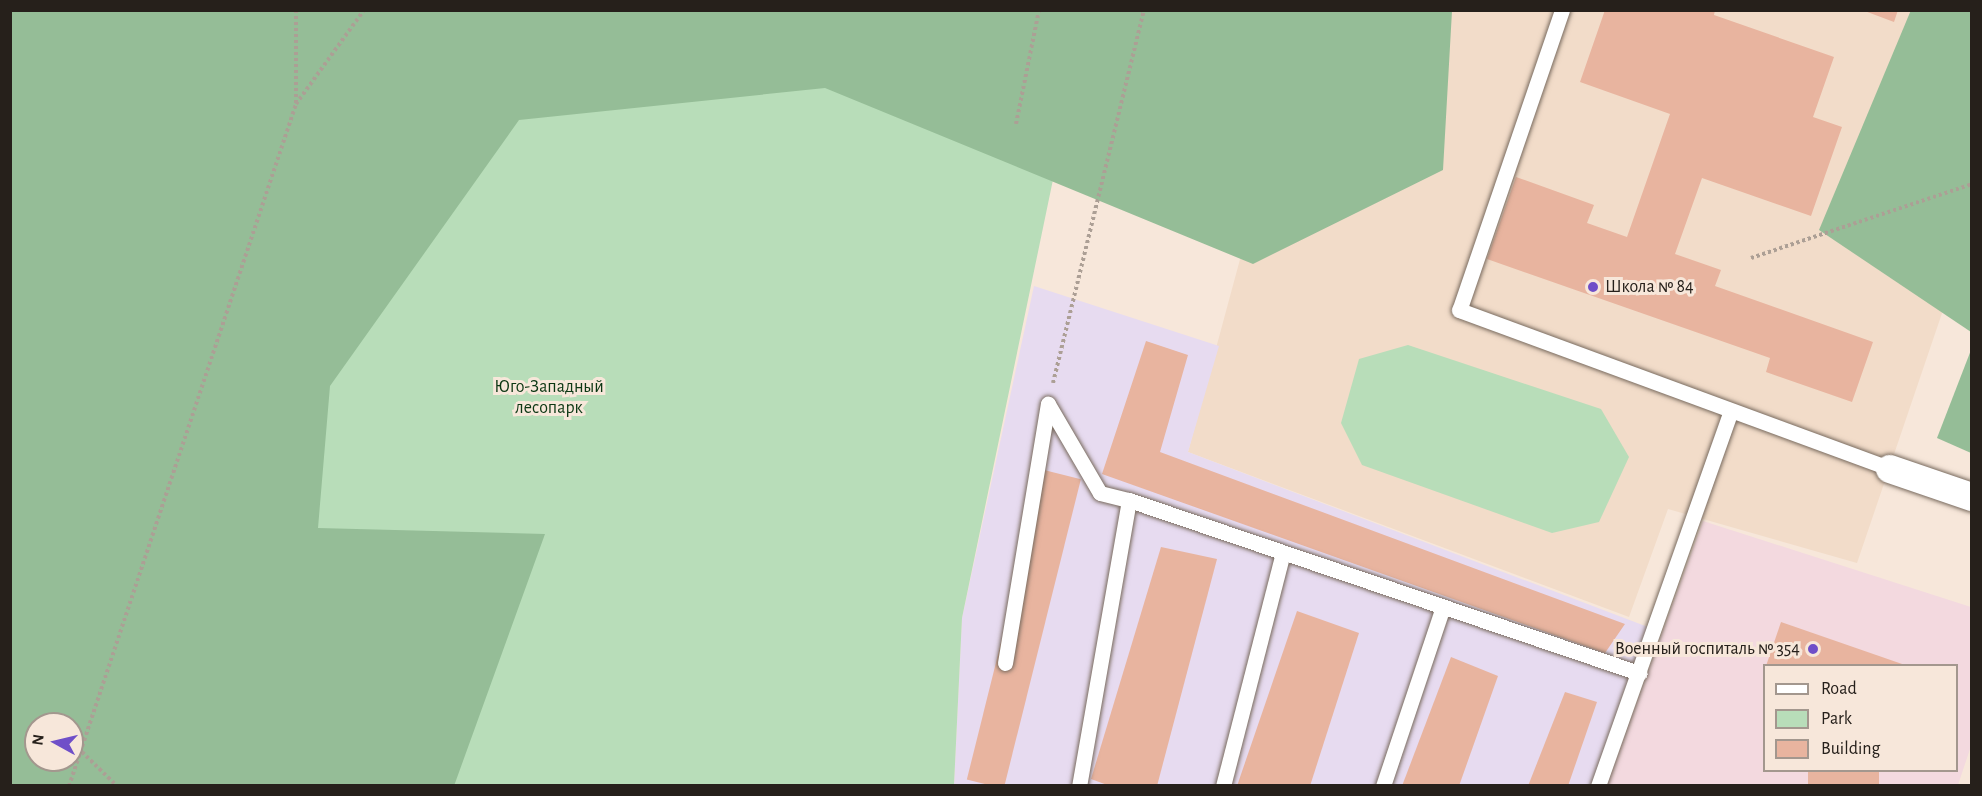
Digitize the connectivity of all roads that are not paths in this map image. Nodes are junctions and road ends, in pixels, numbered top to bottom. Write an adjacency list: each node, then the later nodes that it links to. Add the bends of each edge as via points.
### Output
1 (1562, 10): 2 (lane, via 1459,310)
2 (1731, 411): 3 (lane); 9 (lane, via 1643,652)
3 (1890, 469): 4 (street)
4 (1971, 497)
5 (1129, 500): 6 (lane); 8 (lane, via 1100,493 1048,404); 10 (lane)
6 (1283, 553): 7 (lane); 11 (lane)
7 (1443, 607): 9 (lane); 12 (lane)
8 (1005, 663)
9 (1639, 673): 13 (lane)
10 (1079, 786)
11 (1223, 786)
12 (1383, 786)
13 (1598, 786)

